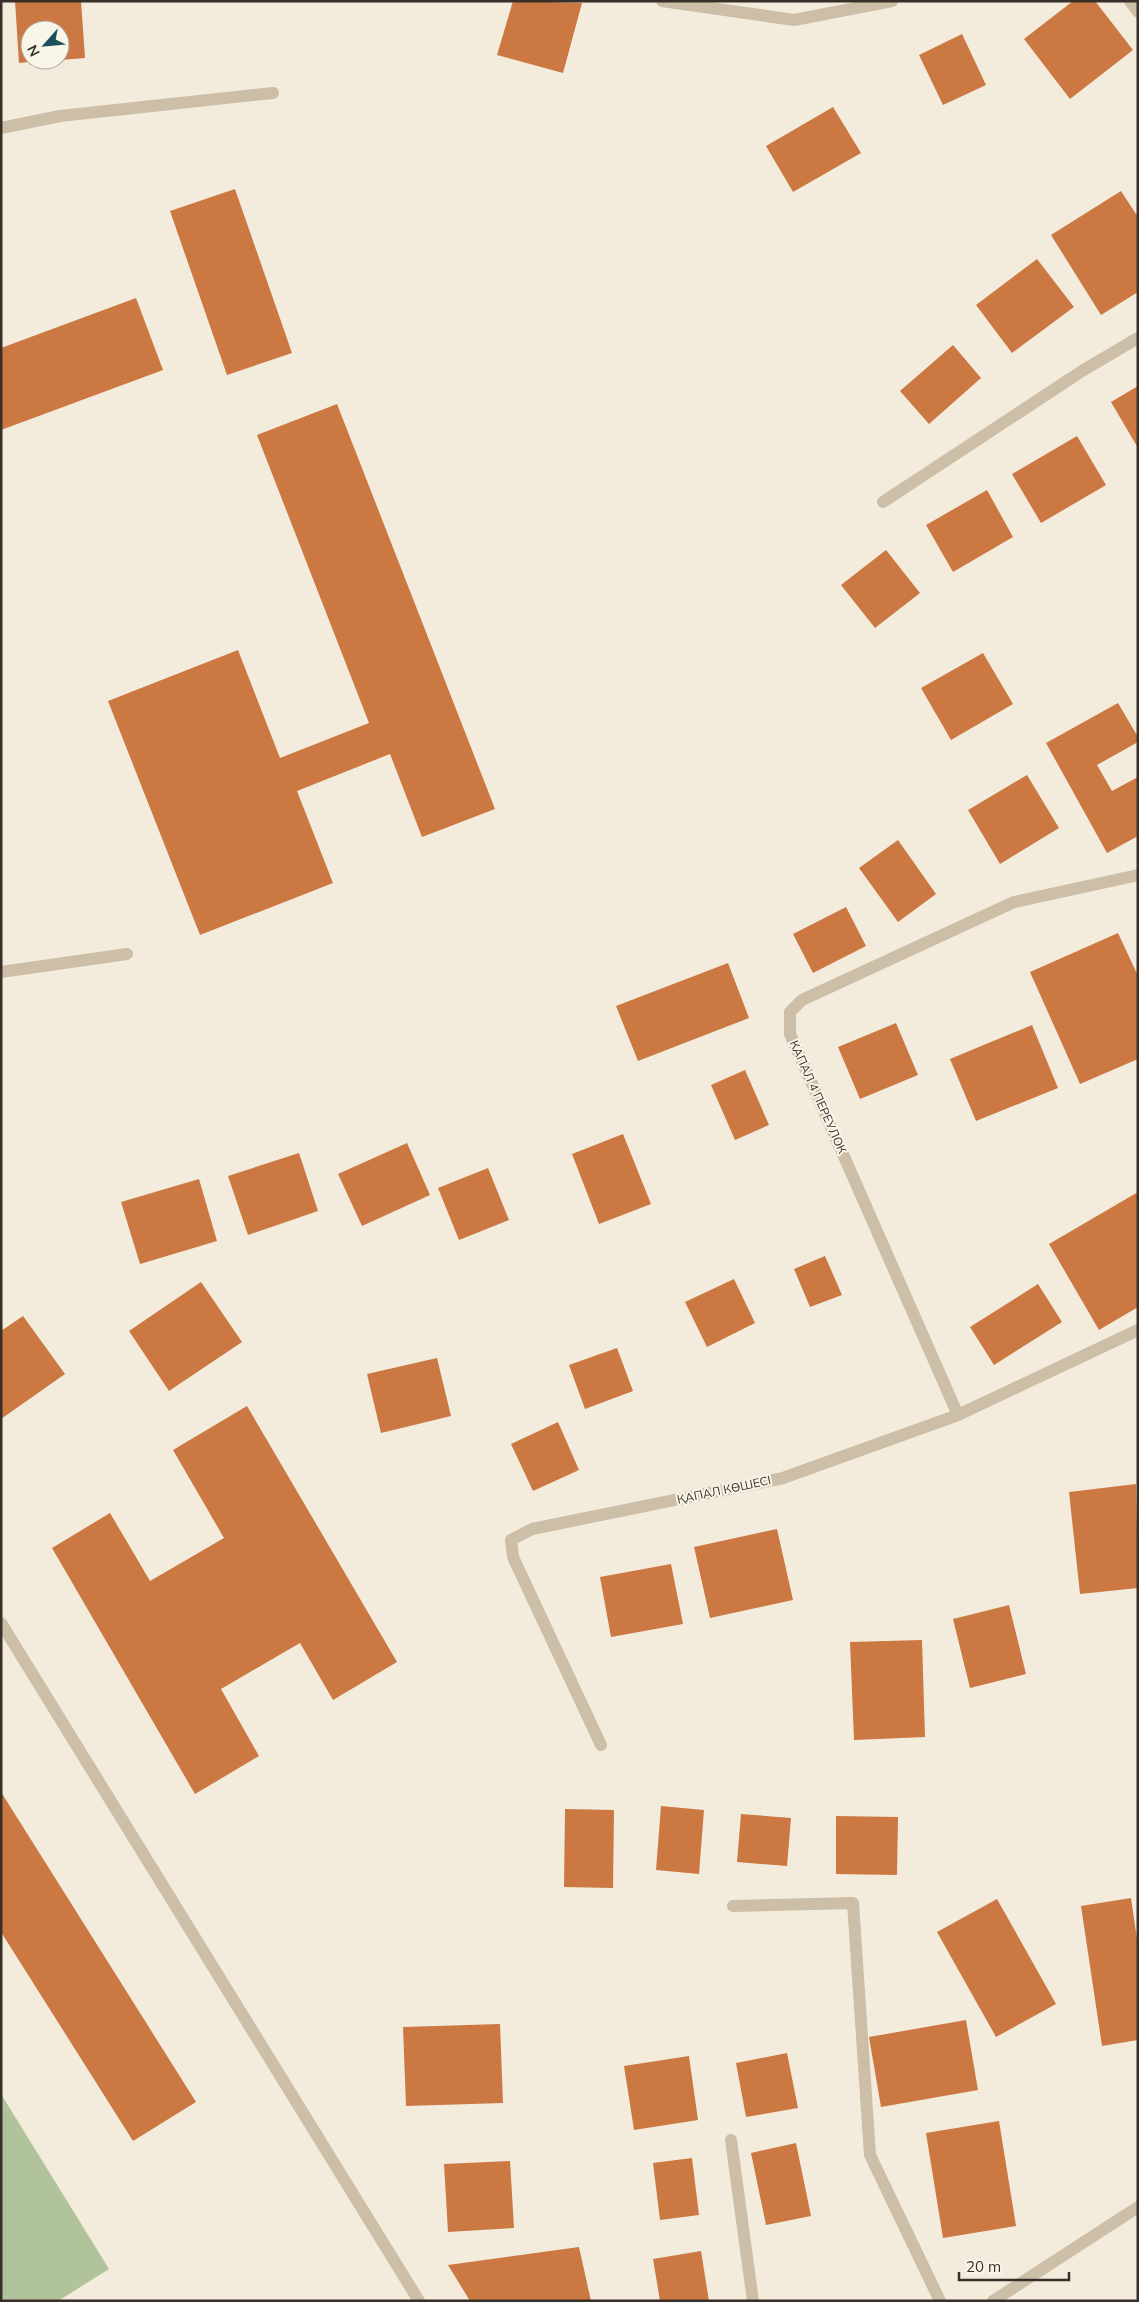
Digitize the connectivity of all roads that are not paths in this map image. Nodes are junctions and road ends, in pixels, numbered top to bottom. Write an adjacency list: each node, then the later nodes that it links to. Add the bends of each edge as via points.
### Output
1 (662, 1): 2 (street, via 794,20)
2 (892, 1)
3 (1130, 1): 4 (street)
4 (1138, 12)
5 (273, 93): 6 (street, via 60,116)
6 (1, 128)
7 (1138, 338): 8 (street, via 1082,371)
8 (883, 502)
9 (1138, 875): 13 (street, КАПАЛ 4 ПЕРЕУЛОК, via 1014,902 802,1000 790,1012 790,1034)
10 (127, 954): 11 (street)
11 (1, 972)
12 (1138, 1330): 13 (street, ҚАПАЛ КӨШЕСІ)
13 (958, 1415): 15 (street, ҚАПАЛ КӨШЕСІ, via 783,1478 532,1529 511,1540 513,1557)
14 (1, 1623): 19 (street)
15 (601, 1745)
16 (733, 1906): 21 (street, via 853,1902 870,2155)
17 (731, 2140): 20 (street)
18 (1138, 2208): 22 (street)
19 (419, 2301)
20 (753, 2301)
21 (940, 2301)
22 (992, 2301)

